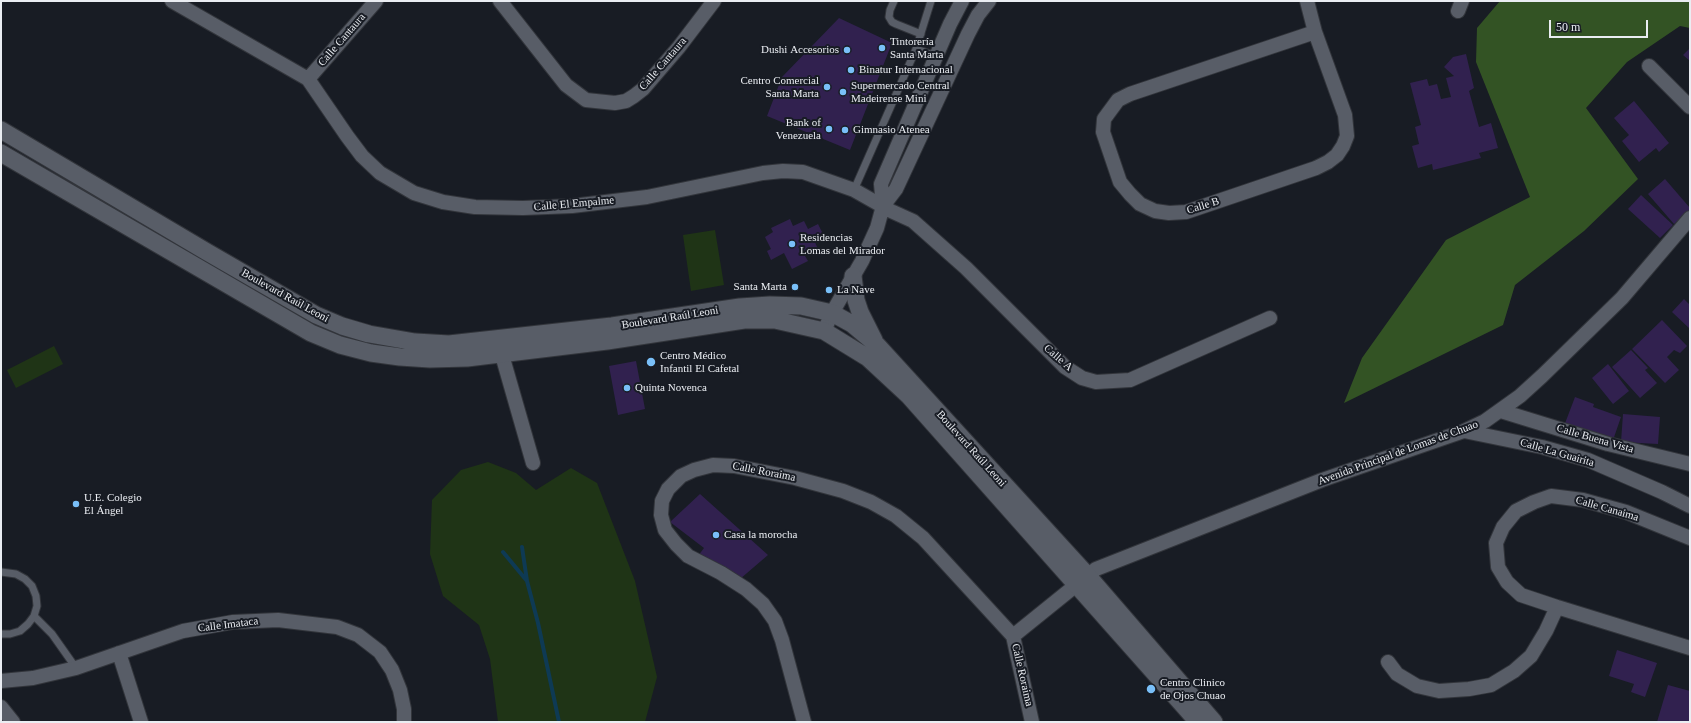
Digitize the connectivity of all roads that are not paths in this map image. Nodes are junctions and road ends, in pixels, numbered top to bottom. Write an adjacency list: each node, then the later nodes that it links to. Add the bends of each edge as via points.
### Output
1 (172, 1): 15 (street)
2 (376, 1): 15 (street, Calle Cantaura)
3 (500, 1): 4 (street, Calle Cantaura, via 566,85 586,100 614,103 626,101 643,89)
4 (714, 1)
5 (894, 1): 11 (lane, via 890,10 892,22)
6 (931, 1): 11 (lane)
7 (962, 1): 13 (street)
8 (989, 1): 20 (street, via 968,34 896,189)
9 (1308, 1): 10 (street, Calle B)
10 (1315, 32): 10 (street, Calle B, via 1118,100 1104,119 1103,132 1120,182 1140,204 1155,211 1186,212 1328,162 1343,146 1346,136 1345,115)
11 (921, 34): 12 (lane)
12 (916, 49): 13 (lane); 19 (lane)
13 (936, 56): 20 (street, via 881,184)
14 (1649, 66): 16 (street)
15 (308, 79): 19 (street, Calle El Empalme, via 362,156 380,173 414,193 443,202 476,207 572,206 647,197 784,171 803,172)
16 (1690, 107)
17 (1, 130): 23 (street, Boulevard Raúl Leoni, via 316,315 369,334 415,342 449,344 612,326 740,307 801,306)
18 (1, 152): 27 (street, Boulevard Raúl Leoni, via 311,333 340,345 371,353 430,359)
19 (854, 190): 20 (street, Calle El Empalme)
20 (884, 206): 22 (street, via 874,234); 24 (street, Calle A, via 913,221 966,268 1064,367 1082,378 1096,382 1130,380)
21 (1690, 218): 28 (street, Avenida Principal de Lomas de Chuao, via 1622,298 1542,376)
22 (853, 276): 23 (street); 26 (street, via 856,300)
23 (832, 313): 25 (street); 26 (street, Boulevard Raúl Leoni, via 852,324)
24 (1270, 318)
25 (824, 330): 27 (street, Boulevard Raúl Leoni, via 775,320 744,320); 35 (street, Boulevard Raúl Leoni, via 868,358 895,382)
26 (876, 346): 35 (street, Boulevard Raúl Leoni)
27 (502, 355): 30 (street)
28 (1501, 411): 29 (street, Avenida Principal de Lomas de Chuao); 31 (street, Calle Buena Vista, via 1608,444)
29 (1464, 431): 32 (street, Calle La Guairita, via 1542,447 1588,460); 35 (street, Avenida Principal de Lomas de Chuao, via 1322,480 1096,569)
30 (533, 463)
31 (1690, 464)
32 (1690, 506)
33 (1690, 538): 36 (street, Calle Canaima, via 1626,512 1583,500 1551,496 1516,511 1503,527 1496,543 1498,567 1507,582 1520,595)
34 (1, 572): 37 (lane, via 16,574 32,586 36,601)
35 (1082, 581): 39 (street, Avenida Principal de Lomas de Chuao); 51 (street, Boulevard Raúl Leoni); 52 (street, Boulevard Raúl Leoni)
36 (1556, 607): 40 (street, Calle Canaima); 42 (street, via 1531,656 1514,671 1491,685 1469,690 1439,691 1417,686 1397,674)
37 (34, 616): 38 (lane, via 20,630); 43 (lane, via 52,634)
38 (1, 634)
39 (1013, 636): 49 (street, Calle Roraima, via 923,538 896,516 871,502 843,491 795,478 734,466 713,465 681,476 668,489 662,501 661,515 665,530 688,556 746,588 763,604 775,621 782,640); 50 (street, Calle Roraima)
40 (1690, 648)
41 (119, 653): 43 (street, Calle Imataca); 47 (street); 48 (street, Calle Imataca, via 183,631 233,622 278,620 337,627 358,635 380,652 392,670 400,690)
42 (1388, 662)
43 (76, 668): 44 (street, Calle Imataca, via 33,678)
44 (1, 681)
45 (1, 707): 46 (street)
46 (13, 722)
47 (141, 722)
48 (404, 722)
49 (804, 722)
50 (1032, 722)
51 (1198, 722)
52 (1214, 722)

